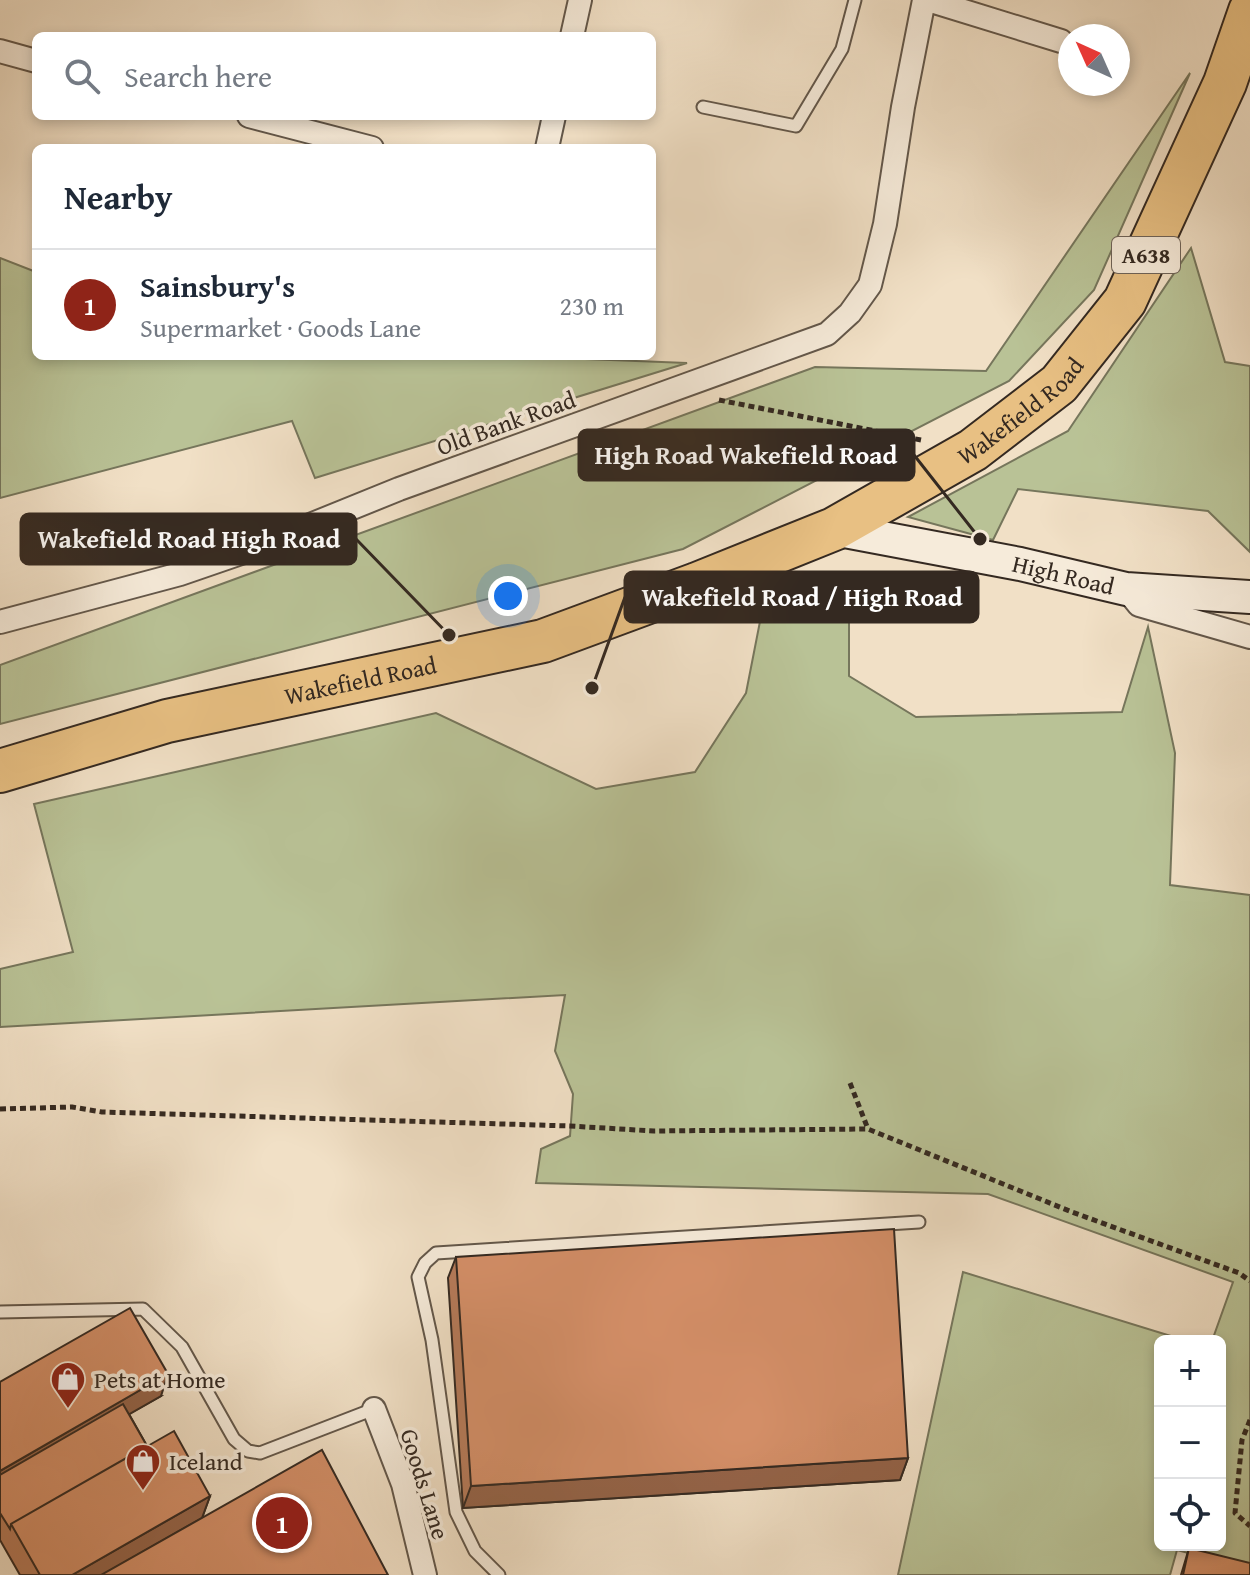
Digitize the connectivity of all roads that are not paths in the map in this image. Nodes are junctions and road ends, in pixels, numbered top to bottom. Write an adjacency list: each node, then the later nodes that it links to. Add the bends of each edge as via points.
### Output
1 (580, 0): 5 (street)
2 (855, 0): 9 (lane, via 842,49 796,126)
3 (926, 0): 6 (street); 17 (street, Old Bank Road, via 870,285 827,334 399,489 241,553)
4 (1250, 11): 14 (highway, Wakefield Road / A638, via 1225,83 1125,301 1069,372 973,450)
5 (573, 32)
6 (1058, 40)
7 (0, 51): 8 (street)
8 (32, 60)
9 (703, 107)
10 (264, 120): 12 (street)
11 (553, 120): 13 (street)
12 (357, 144)
13 (548, 144)
14 (834, 529): 15 (street, High Road); 19 (highway, Wakefield Road / A638, via 543,641 167,721)
15 (1126, 589): 16 (street, High Road); 18 (street, via 1139,605)
16 (1250, 597)
17 (0, 622)
18 (1250, 637)
19 (0, 771)
20 (919, 1222): 24 (lane, via 436,1253 418,1277 456,1512 475,1551)
21 (0, 1312): 22 (lane, via 143,1309 182,1347 234,1439 248,1451 260,1453)
22 (374, 1409): 23 (street, Goods Lane, via 403,1484)
23 (425, 1575)
24 (499, 1575)

